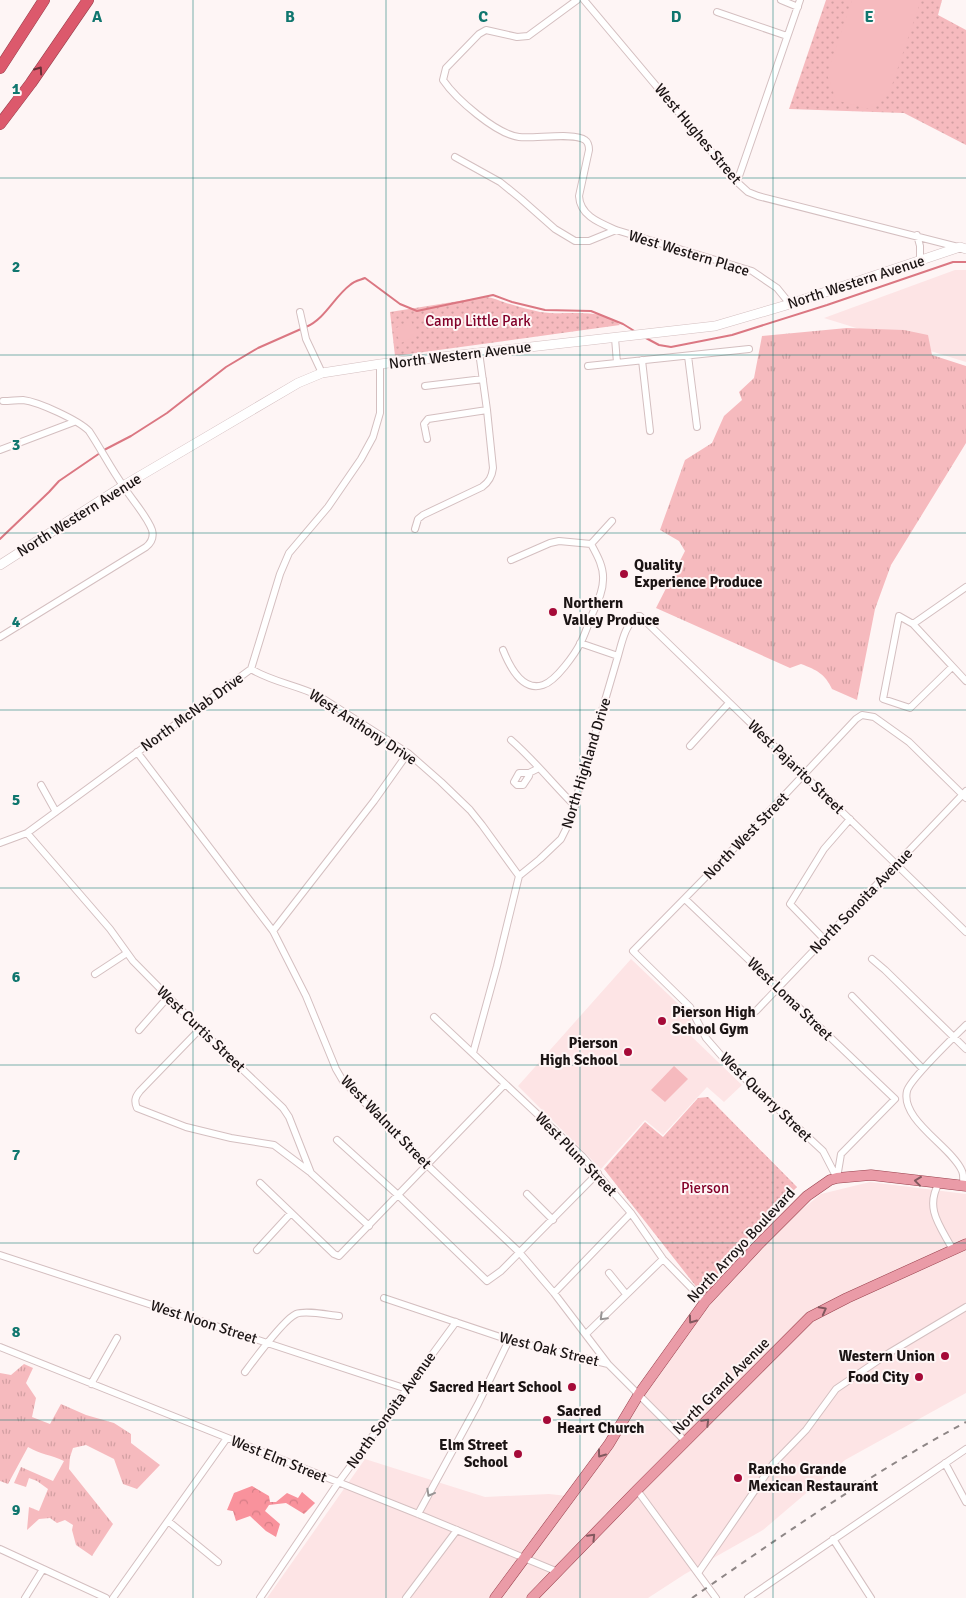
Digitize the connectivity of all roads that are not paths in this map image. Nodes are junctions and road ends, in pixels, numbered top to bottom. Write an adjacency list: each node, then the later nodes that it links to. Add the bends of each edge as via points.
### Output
1 (44, 0): 9 (highway)
2 (88, 0): 10 (highway, one-way to 2)
3 (577, 0): 13 (street, via 528,36 517,37 486,30 479,34 446,68 443,80 485,121 510,135 583,138 589,145 579,196 582,208 589,216)
4 (584, 0): 12 (street, West Hughes Street)
5 (781, 0): 6 (street)
6 (799, 3): 8 (street)
7 (717, 12): 8 (street)
8 (787, 36): 12 (street)
9 (0, 68)
10 (0, 124)
11 (455, 157): 13 (street, West Western Place, via 500,182 555,229 576,241 589,241)
12 (737, 182): 14 (street, West Hughes Street, via 758,196)
13 (616, 230): 17 (street, West Western Place, via 752,271 777,288)
14 (916, 235): 15 (street, West Hughes Street); 16 (street)
15 (963, 248): 16 (street, North Western Avenue)
16 (920, 261): 17 (street, North Western Avenue)
17 (790, 304): 19 (street, North Western Avenue, via 715,326)
18 (300, 312): 27 (street, via 306,339)
19 (615, 338): 21 (street, North Western Avenue); 24 (street)
20 (749, 349): 22 (street)
21 (479, 352): 25 (street, North Western Avenue); 28 (street)
22 (688, 356): 23 (street); 33 (street)
23 (642, 360): 24 (street); 34 (street)
24 (617, 363): 26 (street)
25 (380, 364): 27 (street, North Western Avenue); 51 (street, North McNab Drive, via 380,413 374,438 328,507 289,553)
26 (588, 366)
27 (322, 373): 37 (street, North Western Avenue, via 298,383)
28 (483, 379): 29 (street); 31 (street)
29 (424, 386)
30 (3, 401): 32 (street, via 23,400 56,411)
31 (487, 410): 35 (street, via 428,419 424,422); 39 (street, via 493,468 489,481 423,515)
32 (74, 422): 36 (street); 37 (street, via 89,431)
33 (697, 427)
34 (650, 431)
35 (427, 439)
36 (0, 450)
37 (123, 486): 42 (street, North Western Avenue); 46 (street, via 148,522 153,536 150,544)
38 (612, 521): 40 (street)
39 (415, 529)
40 (591, 544): 41 (street, via 559,541); 47 (street, via 601,564 603,581)
41 (511, 560)
42 (0, 565)
43 (966, 587): 44 (street)
44 (913, 624): 50 (street); 50 (street, via 899,616 883,699 910,708)
45 (627, 629): 49 (street, North Highland Drive); 53 (street, West Pajarito Street, via 635,617 640,616)
46 (0, 637)
47 (580, 643): 48 (street, via 559,672 543,685 525,682 518,676); 49 (street)
48 (503, 650)
49 (618, 656): 63 (street, North Highland Drive)
50 (952, 667): 52 (street)
51 (251, 669): 56 (street, North McNab Drive); 57 (street, West Anthony Drive, via 319,696)
52 (966, 681)
53 (729, 703): 55 (street); 60 (street, West Pajarito Street)
54 (510, 740): 58 (street)
55 (690, 746)
56 (137, 752): 64 (street, North McNab Drive); 71 (street, West Walnut Street)
57 (408, 753): 69 (street, West Anthony Drive, via 470,810); 71 (street)
58 (539, 768): 59 (street); 63 (street)
59 (529, 773)
60 (803, 775): 62 (street, North West Street, via 862,715 874,717 909,742); 65 (street, West Pajarito Street); 70 (street, North West Street)
61 (41, 785): 64 (street)
62 (965, 794): 68 (street, North Sonoita Avenue)
63 (575, 806): 69 (street, North Highland Drive, via 561,840)
64 (56, 812): 66 (street, North McNab Drive)
65 (850, 819): 68 (street, West Pajarito Street); 73 (street, via 824,848 790,904)
66 (28, 833): 67 (street, North McNab Drive); 75 (street, West Curtis Street)
67 (0, 844)
68 (896, 864): 72 (street, West Pajarito Street); 73 (street, North Sonoita Avenue)
69 (519, 876): 88 (street)
70 (685, 899): 74 (street, North West Street); 78 (street, West Loma Street)
71 (273, 931): 92 (street, West Walnut Street, via 306,996 339,1075)
72 (966, 932)
73 (824, 939): 78 (street, North Sonoita Avenue)
74 (633, 951): 95 (street, West Quarry Street, via 690,1007 706,1038 726,1061 823,1152)
75 (127, 953): 77 (street); 80 (street, West Curtis Street)
76 (872, 958): 86 (street)
77 (95, 974)
78 (777, 988): 81 (street, North Sonoita Avenue); 95 (street, West Loma Street, via 895,1099 841,1154)
79 (852, 996): 89 (street)
80 (168, 997): 84 (street, West Curtis Street); 85 (street)
81 (756, 1011)
82 (434, 1017): 88 (street, West Plum Street)
83 (966, 1025): 86 (street)
84 (200, 1029): 93 (street, West Curtis Street, via 283,1108); 93 (street, via 140,1091 136,1097 136,1108 186,1127 274,1145)
85 (139, 1030)
86 (954, 1037): 87 (street); 89 (street)
87 (966, 1049)
88 (473, 1053): 90 (street, West Plum Street)
89 (923, 1069): 98 (street, via 907,1090 908,1107 959,1165)
90 (505, 1084): 92 (street); 94 (street, West Plum Street)
91 (337, 1140): 100 (street)
92 (426, 1164): 100 (street); 108 (street, West Walnut Street)
93 (311, 1173): 104 (street, West Curtis Street)
94 (598, 1173): 102 (street, West Plum Street); 103 (street)
95 (837, 1178): 97 (main road, North Arroyo Boulevard, one-way to 95, via 872,1175); 115 (main road, North Arroyo Boulevard, via 807,1196)
96 (260, 1183): 101 (street)
97 (939, 1183): 98 (main road, North Arroyo Boulevard); 107 (street, via 932,1202 934,1215)
98 (964, 1186)
99 (527, 1194): 103 (street)
100 (398, 1195): 104 (street); 108 (street, via 485,1281 501,1271)
101 (291, 1213): 104 (street, via 339,1256); 106 (street)
102 (631, 1213): 110 (street, West Plum Street); 112 (street)
103 (553, 1220): 108 (street)
104 (369, 1226)
105 (966, 1244): 107 (main road, North Grand Avenue)
106 (257, 1250)
107 (953, 1250): 130 (main road, North Grand Avenue, one-way to 107, via 810,1317)
108 (519, 1252): 112 (street, West Walnut Street)
109 (0, 1255): 122 (street, West Noon Street)
110 (663, 1259): 113 (street); 115 (street, West Plum Street)
111 (609, 1273): 113 (street)
112 (554, 1293): 119 (street, West Walnut Street)
113 (626, 1294): 119 (street, one-way to 119)
114 (384, 1298): 118 (street, West Oak Street)
115 (705, 1302): 128 (main road, North Arroyo Boulevard, one-way to 128)
116 (966, 1307): 145 (street, via 836,1389 806,1430 773,1464)
117 (339, 1316): 122 (street, via 294,1314)
118 (456, 1322): 121 (street, West Oak Street); 127 (street, North Sonoita Avenue)
119 (586, 1334): 124 (street, West Walnut Street)
120 (117, 1338): 126 (street)
121 (509, 1340): 124 (street, West Oak Street); 136 (street, one-way to 136)
122 (266, 1343): 125 (street); 127 (street, West Noon Street)
123 (0, 1347): 126 (street, West Elm Street)
124 (608, 1364): 128 (street, West Oak Street)
125 (245, 1372)
126 (91, 1384): 129 (street, West Elm Street)
127 (407, 1389): 133 (street, North Sonoita Avenue)
128 (639, 1394): 130 (street, West Oak Street); 141 (main road, North Arroyo Boulevard, one-way to 141, via 609,1444)
129 (227, 1438): 133 (street, West Elm Street); 137 (street)
130 (686, 1442): 134 (main road, North Grand Avenue)
131 (966, 1449): 132 (street)
132 (945, 1463): 135 (street); 139 (street)
133 (338, 1483): 136 (street, West Elm Street); 149 (street, North Sonoita Avenue)
134 (637, 1490): 144 (main road, North Grand Avenue, one-way to 134); 145 (street)
135 (966, 1502)
136 (418, 1514): 138 (street, West Elm Street)
137 (168, 1522): 142 (street); 148 (street)
138 (457, 1530): 141 (street, West Elm Street); 150 (street)
139 (833, 1539): 154 (street); 155 (street)
140 (0, 1549): 143 (street)
141 (525, 1557): 144 (street, West Elm Street); 151 (main road, North Arroyo Boulevard)
142 (218, 1562)
143 (43, 1569): 146 (street); 147 (street)
144 (558, 1572): 152 (main road, North Grand Avenue)
145 (698, 1573): 153 (street)
146 (25, 1598)
147 (106, 1598)
148 (113, 1598)
149 (260, 1598)
150 (406, 1598)
151 (495, 1598)
152 (532, 1598)
153 (716, 1598)
154 (748, 1598)
155 (871, 1598)

